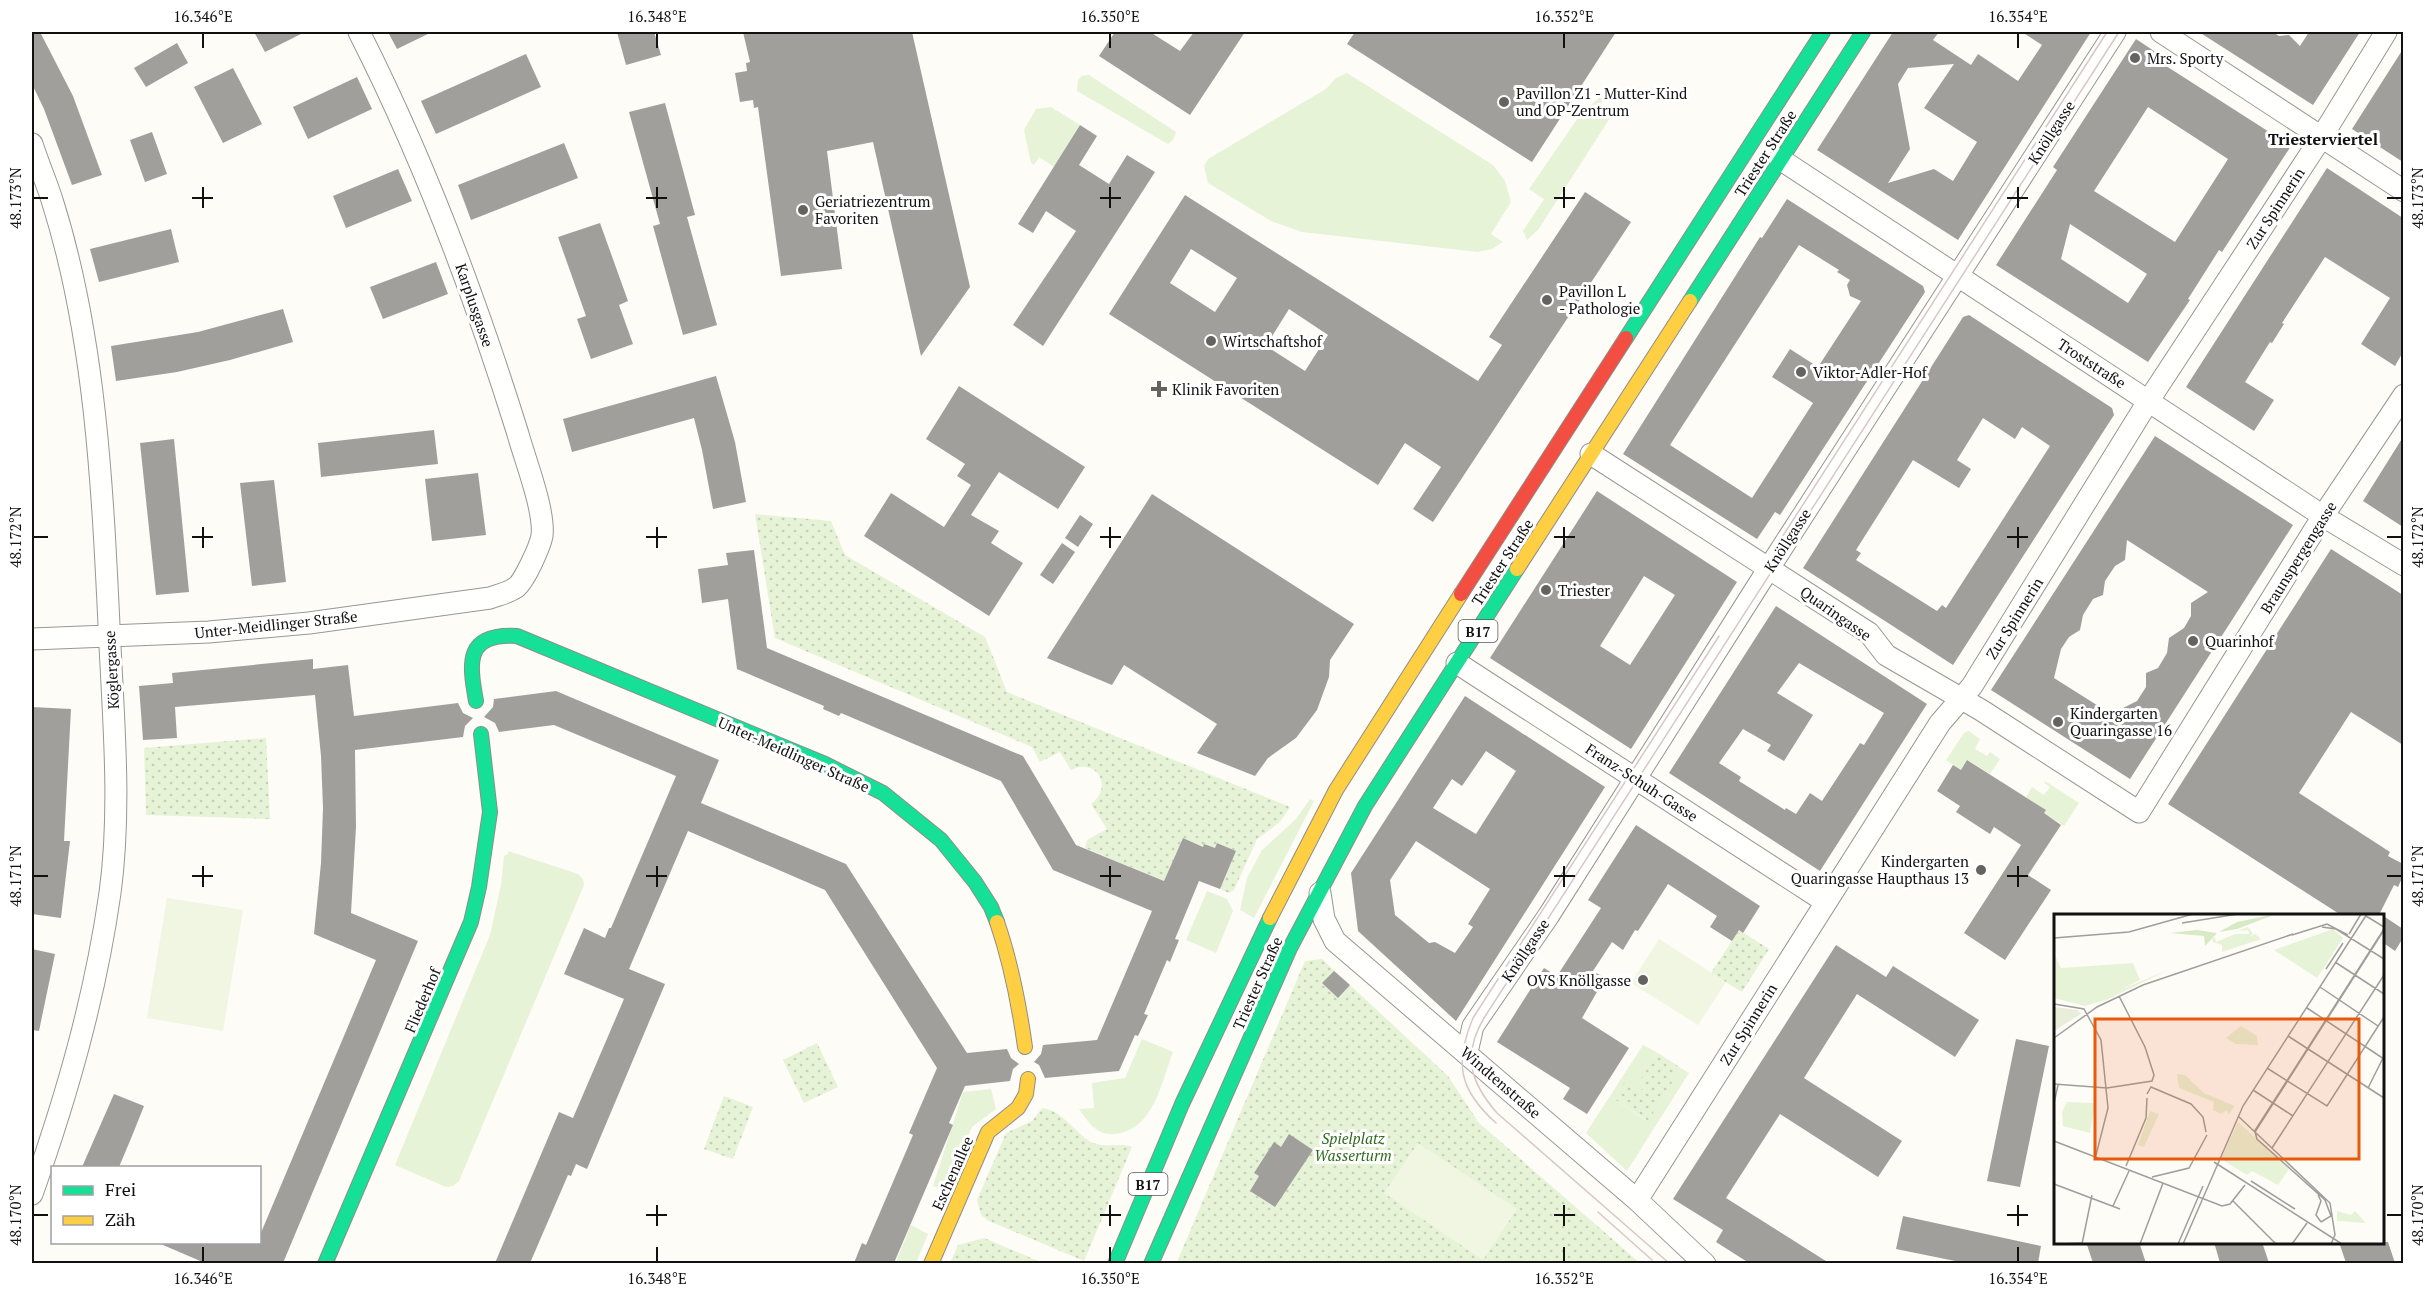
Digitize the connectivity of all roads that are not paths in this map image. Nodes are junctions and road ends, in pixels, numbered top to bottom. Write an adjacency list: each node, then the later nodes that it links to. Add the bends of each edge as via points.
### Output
1 (359, 32): 18 (street, Karplusgasse, via 463,267 528,468 542,537)
2 (1823, 32): 36 (main road, Triester Straße / B17, via 1336,790 1261,934 1182,1104)
3 (1863, 32): 9 (main road, Triester Straße / B17)
4 (2115, 32): 11 (street, Knöllgasse)
5 (2161, 32): 7 (street)
6 (2386, 32): 7 (street, Zur Spinnerin)
7 (2322, 138): 10 (street); 13 (street, Zur Spinnerin)
8 (32, 144): 19 (street, Köglergasse, via 52,200 78,305 97,433)
9 (1780, 159): 11 (street, Troststraße); 14 (main road, Triester Straße / B17)
10 (2403, 191)
11 (1957, 276): 13 (street, Troststraße); 17 (street, Knöllgasse)
12 (2403, 395): 15 (street, Braunspergengasse)
13 (2149, 400): 15 (street, Troststraße); 22 (street, Zur Spinnerin)
14 (1591, 454): 17 (street, Quaringasse); 21 (main road, Triester Straße / B17)
15 (2323, 516): 16 (street, Troststraße); 26 (street, Braunspergengasse)
16 (2403, 565)
17 (1769, 568): 22 (street, Quaringasse, via 1869,633 1886,655); 25 (street, Knöllgasse)
18 (517, 587): 19 (street, Unter-Meidlinger Straße, via 490,598 309,622)
19 (110, 637): 20 (street, Unter-Meidlinger Straße); 32 (street, Köglergasse, via 115,753 110,890 92,1001)
20 (32, 639)
21 (1457, 663): 25 (street, Franz-Schuh-Gasse); 27 (main road, Triester Straße / B17, via 1365,806)
22 (1961, 699): 26 (street, Quaringasse); 28 (street, Zur Spinnerin, via 1940,723)
23 (476, 701): 29 (main road, Unter-Meidlinger Straße, via 471,659 476,649 496,636 517,636 825,764 883,793 941,840 991,907 1008,954)
24 (481, 735): 34 (main road, Fliederhof, via 490,812 471,922)
25 (1636, 778): 28 (street, Franz-Schuh-Gasse); 30 (street, Knöllgasse, via 1473,1026)
26 (2139, 813)
27 (1319, 889): 30 (street, Windtenstraße, via 1324,919 1335,941); 37 (main road, Triester Straße / B17)
28 (1826, 902): 33 (street, Zur Spinnerin)
29 (1025, 1047)
30 (1467, 1052): 33 (street, Windtenstraße)
31 (1028, 1079): 35 (main road, Eschenallee, via 1018,1108 988,1132)
32 (32, 1194)
33 (1636, 1200): 38 (street, Windtenstraße)
34 (325, 1263)
35 (931, 1263)
36 (1115, 1263)
37 (1151, 1263)
38 (1705, 1263)

